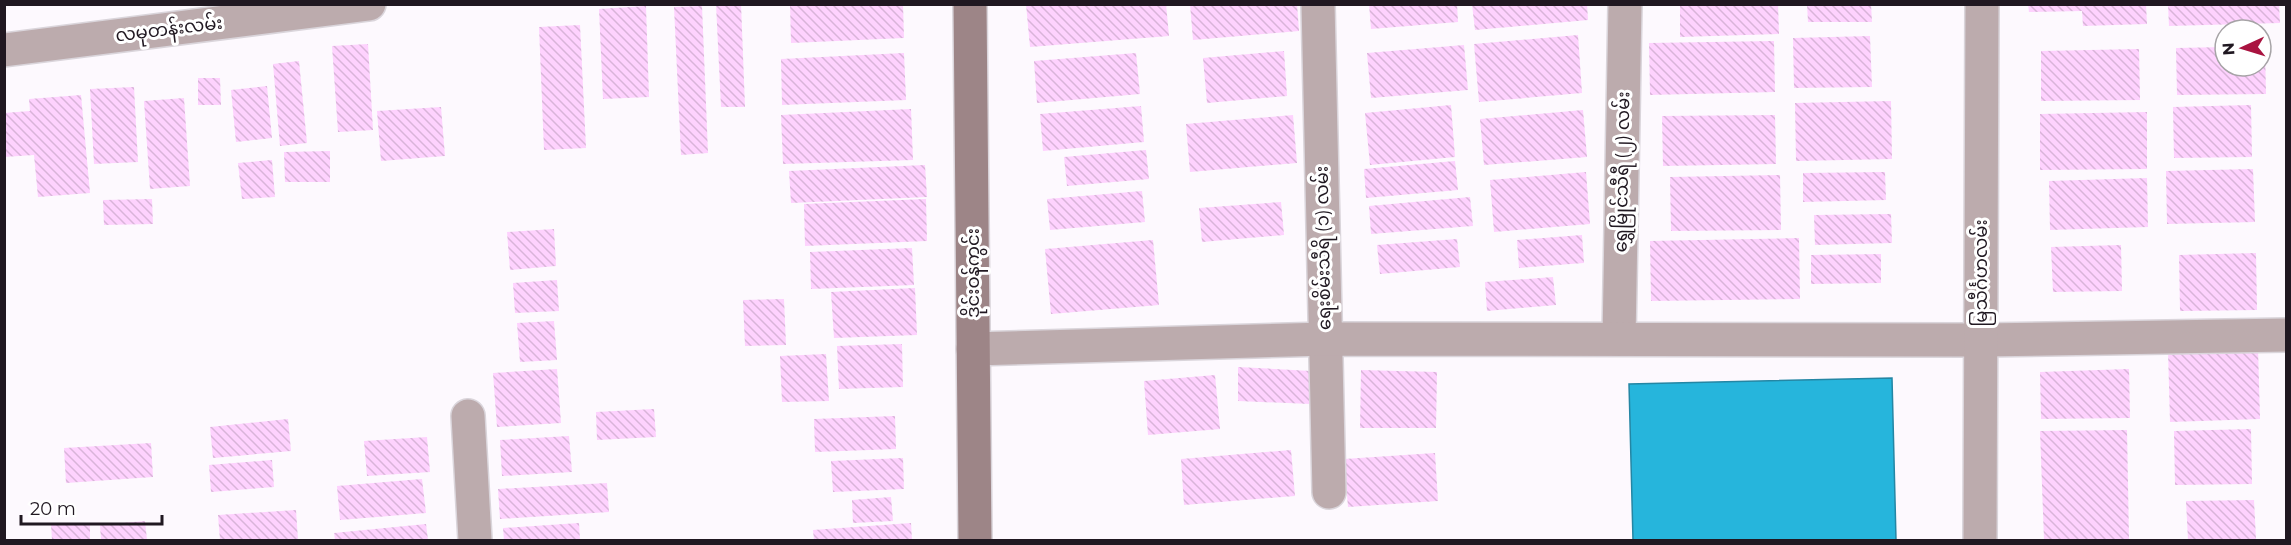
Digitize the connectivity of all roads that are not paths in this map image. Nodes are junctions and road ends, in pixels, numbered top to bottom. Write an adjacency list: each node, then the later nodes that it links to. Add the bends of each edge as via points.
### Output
1 (369, 4): 6 (street, လမုတန်းလမ်း)
2 (970, 4): 11 (street, ဒိုင်းဝန်ကွင်း)
3 (1318, 4): 8 (street, ရေးစိမ်းသီရိ (၁) လမ်း)
4 (1624, 4): 9 (street, ရွှေမြိုင်သီရီ (၂) လမ်း)
5 (1982, 4): 10 (street, မြသီင်္ဂဟလမ်း)
6 (4, 50)
7 (2286, 335): 10 (street)
8 (1326, 339): 9 (street); 11 (street); 13 (street, ရေးစိမ်းသီရိ (၁) လမ်း)
9 (1619, 339): 10 (street)
10 (1981, 340): 16 (street, မြသီင်္ဂဟလမ်း)
11 (973, 349): 15 (street, ဒိုင်းဝန်ကွင်း)
12 (468, 416): 14 (street)
13 (1329, 492)
14 (475, 540)
15 (975, 540)
16 (1980, 540)

